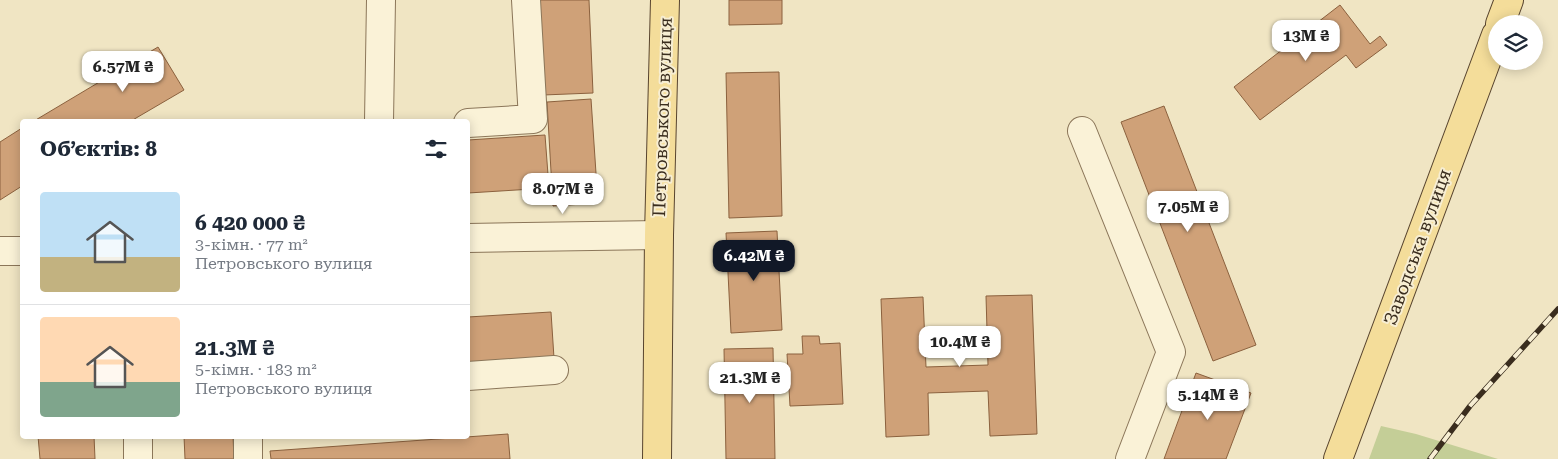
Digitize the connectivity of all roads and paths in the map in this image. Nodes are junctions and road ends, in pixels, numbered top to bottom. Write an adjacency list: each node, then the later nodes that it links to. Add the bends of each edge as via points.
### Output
1 (381, 0): 7 (street)
2 (526, 0): 8 (street, via 533,119)
3 (665, 0): 10 (main road, Петровського вулиця)
4 (1509, 0): 5 (main road)
5 (1503, 15)
6 (1488, 56): 22 (main road, Заводська вулиця)
7 (379, 119)
8 (470, 123)
9 (1082, 131): 21 (street, via 1171,352)
10 (659, 235): 11 (street, Петровського вулиця); 20 (main road, Петровського вулиця)
11 (470, 238)
12 (0, 251): 13 (street)
13 (20, 251)
14 (554, 370): 15 (street)
15 (470, 376)
16 (138, 439): 18 (street)
17 (248, 439): 19 (street)
18 (138, 459)
19 (248, 459)
20 (657, 459)
21 (1130, 459)
22 (1338, 459)

